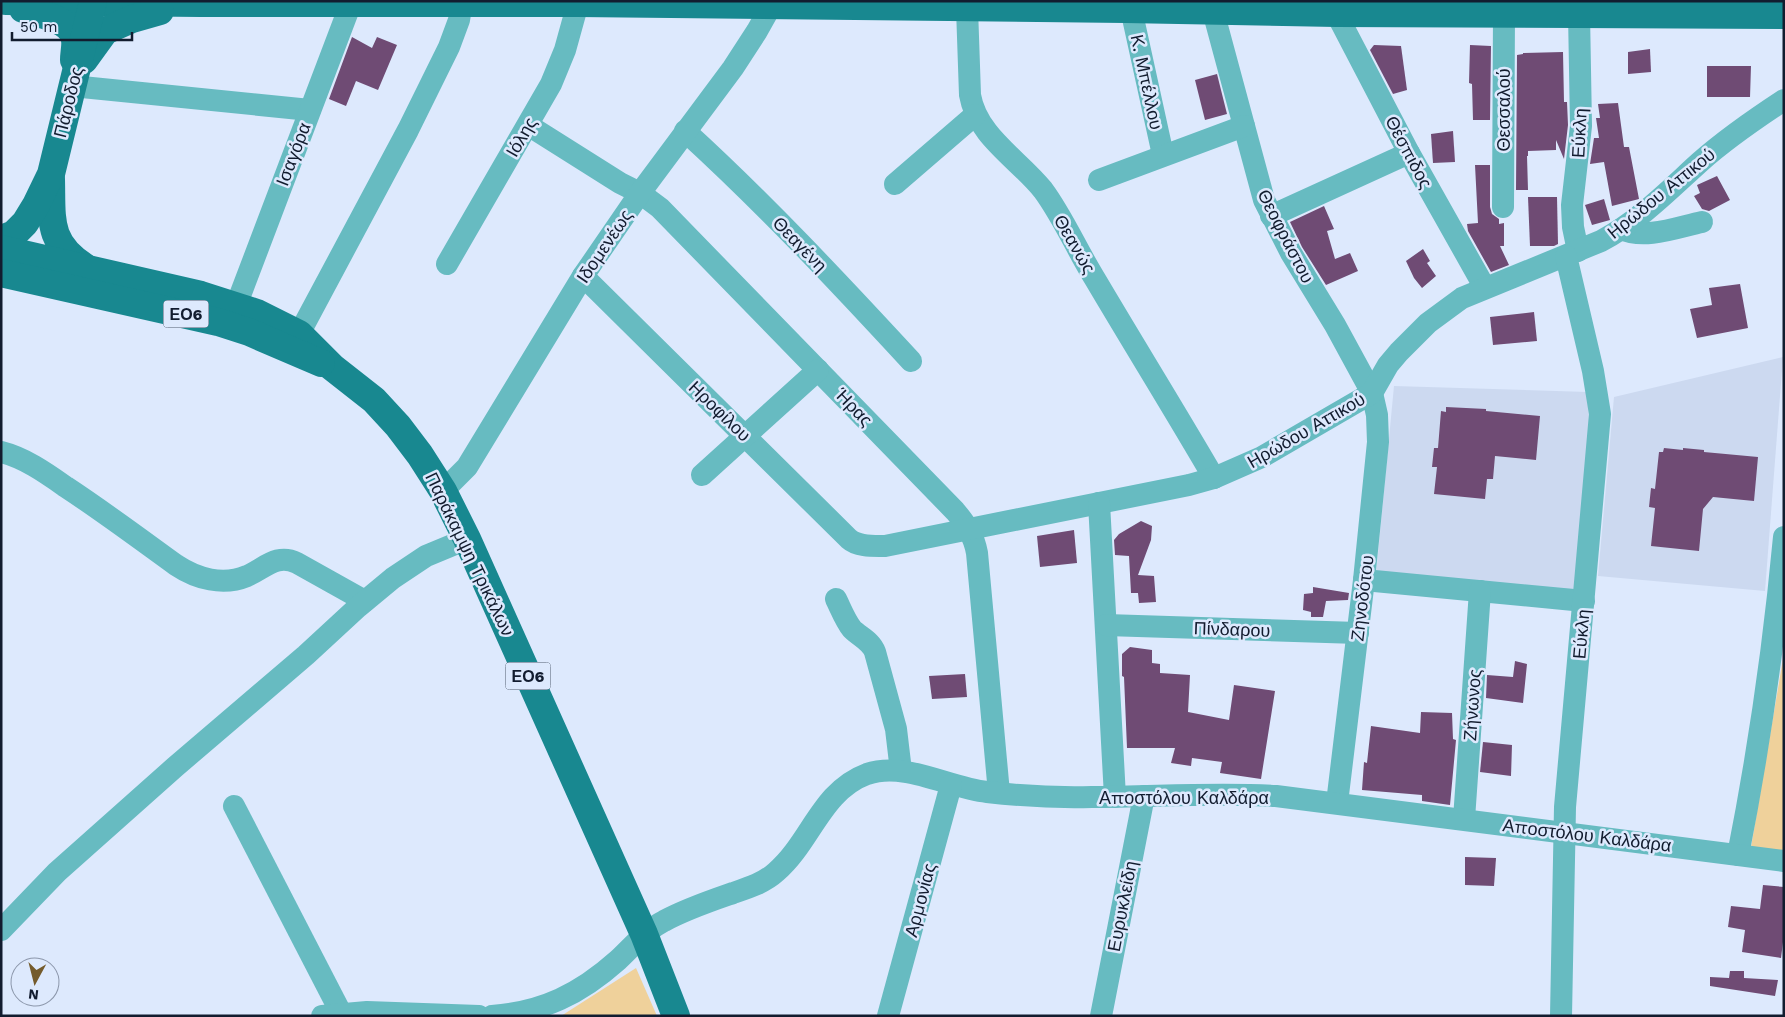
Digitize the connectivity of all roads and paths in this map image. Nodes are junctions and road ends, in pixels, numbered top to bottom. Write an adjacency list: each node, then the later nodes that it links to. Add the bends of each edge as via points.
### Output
1 (6, 1): 3 (main road)
2 (1, 2): 19 (main road, via 57,19 69,27 76,38)
3 (105, 2): 4 (main road); 19 (main road, Πάροδος)
4 (210, 2): 7 (main road); 19 (main road, via 158,11 106,31 86,55)
5 (462, 2): 6 (main road); 7 (main road); 43 (street, via 449,47)
6 (578, 2): 8 (main road); 23 (street, Ιόλης, via 562,59)
7 (351, 3): 21 (street, Ισαγόρα)
8 (717, 3): 10 (main road)
9 (903, 4): 10 (main road); 12 (main road)
10 (771, 6): 25 (street, Ιδομενέως, via 733,68)
11 (1126, 7): 12 (main road); 13 (main road); 27 (street, Κ. Μπέλλου)
12 (967, 8): 22 (street, Θεανώς, via 970,89)
13 (1222, 8): 14 (main road); 24 (street, Θεοφράστου)
14 (1333, 8): 17 (main road); 26 (street, Θέσπιδος)
15 (1647, 8): 16 (main road); 18 (main road)
16 (1565, 9): 17 (main road); 36 (street, Εύκλη, via 1581,126 1572,205)
17 (1504, 13): 32 (street, Θεσσαλού)
18 (1784, 15)
19 (72, 86): 21 (street); 31 (main road, Πάροδος)
20 (1784, 100): 35 (street, Ηρώδου Αττικού, via 1729,139)
21 (310, 110): 42 (street, Ισαγόρα)
22 (975, 115): 29 (street); 51 (street, Θεανώς, via 1054,206)
23 (528, 124): 30 (street, Ήρας); 38 (street, Ιόλης)
24 (1244, 126): 27 (street); 33 (street, Θεοφράστου)
25 (685, 131): 30 (street, Ιδομενέως); 44 (street, Θεαγένη, via 731,173)
26 (1409, 152): 33 (street); 41 (street, Θέσπιδος)
27 (1163, 156): 28 (street)
28 (1099, 180)
29 (895, 184)
30 (640, 193): 40 (street, Ιδομενέως); 46 (street, Ήρας, via 674,221)
31 (44, 208): 37 (main road, Πάροδος); 39 (main road, via 60,245 71,258)
32 (1503, 208)
33 (1271, 216): 47 (street, Θεοφράστου)
34 (1702, 222): 35 (street, via 1646,233)
35 (1621, 229): 36 (street, Ηρώδου Αττικού)
36 (1572, 253): 41 (street, Ηρώδου Αττικού); 61 (street, Εύκλη, via 1600,414)
37 (17, 261): 39 (main road, Παράκαμψη Τρικάλων / ΕΟ6); 45 (main road, Παράκαμψη Τρικάλων / ΕΟ6, via 248,332)
38 (447, 264)
39 (87, 268): 42 (main road, Παράκαμψη Τρικάλων / ΕΟ6)
40 (583, 276): 48 (street, Ηροφίλου); 52 (street, Ιδομενέως, via 479,448 460,476)
41 (1485, 288): 47 (street, Ηρώδου Αττικού, via 1462,298 1428,323 1388,365)
42 (236, 306): 43 (main road, Παράκαμψη Τρικάλων / ΕΟ6)
43 (299, 334): 45 (main road, Παράκαμψη Τρικάλων / ΕΟ6)
44 (910, 361)
45 (332, 367): 52 (main road, Παράκαμψη Τρικάλων / ΕΟ6, via 374,400 398,426)
46 (818, 370): 48 (street); 54 (street, Ήρας)
47 (1372, 392): 51 (street, Ηρώδου Αττικού, via 1262,457); 58 (street, Ζηνοδότου, via 1378,442)
48 (746, 436): 50 (street); 57 (street, Ηροφίλου)
49 (1, 452): 62 (street, via 42,471 192,575 218,580 237,579 270,562 288,559)
50 (702, 475)
51 (1214, 478): 53 (street, Ηρώδου Αττικού)
52 (443, 491): 56 (main road, Παράκαμψη Τρικάλων / ΕΟ6)
53 (1099, 504): 54 (street, Ηρώδου Αττικού); 63 (street)
54 (968, 528): 57 (street, Ηρώδου Αττικού, via 885,546); 67 (street, Ήρας, via 977,553)
55 (1784, 537): 74 (street, via 1767,691)
56 (467, 539): 62 (street, via 426,556); 77 (main road, Παράκαμψη Τρικάλων / ΕΟ6)
57 (857, 544)
58 (1364, 580): 59 (street); 64 (street, Ζηνοδότου)
59 (1480, 591): 61 (street); 72 (street, Ζήνωνος)
60 (836, 599): 65 (street, via 848,624 868,641 875,652 896,729)
61 (1584, 600): 73 (street, Εύκλη)
62 (365, 601): 76 (street, via 57,872)
63 (1106, 625): 64 (street, Πίνδαρου); 69 (street)
64 (1358, 633): 70 (street, Ζηνοδότου)
65 (902, 771): 66 (street, Αποστόλου Καλδάρα); 77 (street, Αποστόλου Καλδάρα, via 869,774 845,786 773,875 754,886 677,914)
66 (951, 785): 67 (street, Αποστόλου Καλδάρα); 83 (street, Αρμονίας)
67 (999, 793): 69 (street, Αποστόλου Καλδάρα)
68 (1144, 796): 69 (street, Αποστόλου Καλδάρα); 70 (street, Αποστόλου Καλδάρα, via 1254,794); 84 (street, Ευρυκλείδη)
69 (1115, 797)
70 (1338, 803): 72 (street, Αποστόλου Καλδάρα)
71 (234, 806): 79 (street)
72 (1464, 819): 73 (street, Αποστόλου Καλδάρα)
73 (1564, 832): 74 (street, Αποστόλου Καλδάρα); 85 (street, Εύκλη)
74 (1738, 854): 75 (street, Αποστόλου Καλδάρα)
75 (1784, 861)
76 (1, 930)
77 (644, 934): 78 (street, Αποστόλου Καλδάρα, via 589,983); 82 (main road, Παράκαμψη Τρικάλων / ΕΟ6)
78 (534, 1012): 81 (street, Αποστόλου Καλδάρα)
79 (331, 1015): 80 (street, via 405,1012)
80 (479, 1016)
81 (492, 1016)
82 (676, 1016)
83 (888, 1016)
84 (1101, 1016)
85 (1561, 1016)

